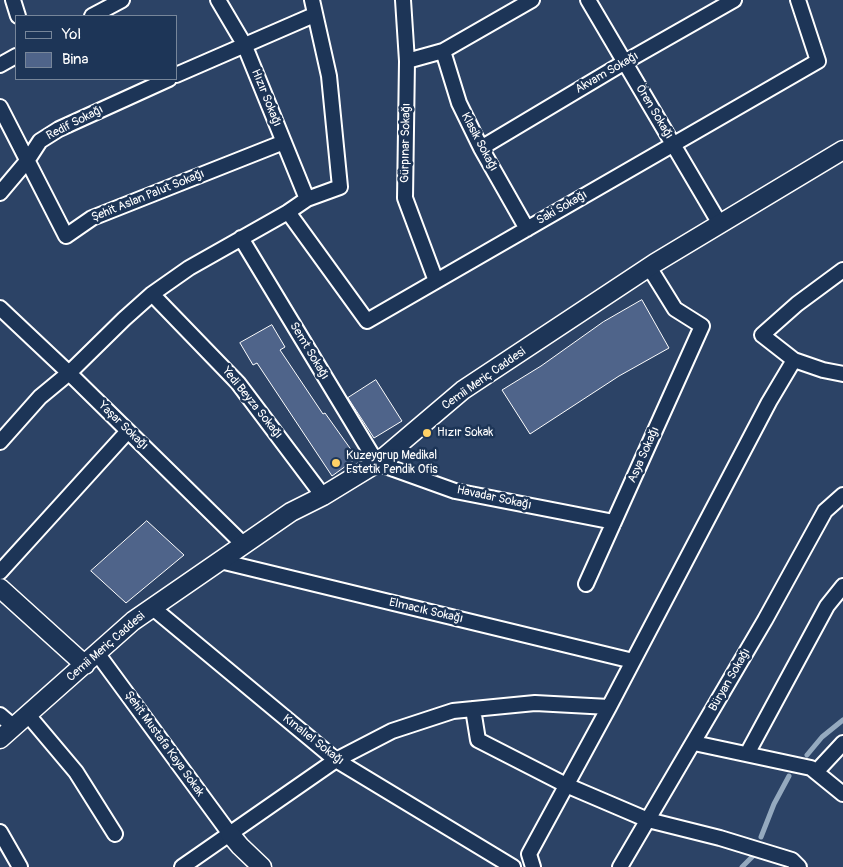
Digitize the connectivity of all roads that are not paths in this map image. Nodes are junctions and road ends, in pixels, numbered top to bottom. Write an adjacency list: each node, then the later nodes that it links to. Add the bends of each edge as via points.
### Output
1 (14, 0): 10 (street)
2 (122, 0): 11 (street)
3 (218, 0): 13 (street, Hızır Sokağı)
4 (312, 0): 12 (street)
5 (403, 0): 16 (street, Gürpınar Sokağı)
6 (532, 0): 14 (street)
7 (588, 0): 17 (street, Ören Sokağı)
8 (734, 0): 17 (street, Akvam Sokağı)
9 (798, 0): 23 (street, Saki Sokağı, via 818,61)
10 (18, 15)
11 (94, 15)
12 (314, 15): 13 (street); 28 (street, via 329,76 340,187)
13 (244, 44): 19 (street); 22 (street, Hızır Sokağı)
14 (443, 51): 16 (street); 24 (street, Klasik Sokağı, via 459,104)
15 (15, 57): 18 (street)
16 (407, 61): 35 (street, Gürpınar Sokağı, via 405,198)
17 (625, 62): 23 (street, Ören Sokağı); 24 (street, Akvam Sokağı)
18 (0, 65)
19 (178, 74)
20 (167, 80): 26 (street, Redif Sokağı, via 59,129 40,141)
21 (0, 107): 26 (street, Şehit Aslan Palut Sokağı)
22 (284, 142): 26 (street, Şehit Aslan Palut Sokağı, via 92,218 66,236); 28 (street, Hızır Sokağı)
23 (673, 144): 30 (street, Ören Sokağı); 31 (street, Saki Sokağı)
24 (481, 148): 31 (street, Klasik Sokağı)
25 (843, 150): 30 (street, Cemii Meriç Caddesi)
26 (27, 161): 27 (street, Redif Sokağı)
27 (0, 193)
28 (307, 199): 29 (street)
29 (288, 212): 32 (street); 35 (street, Saki Sokağı, via 366,321)
30 (720, 224): 33 (street, Cemii Meriç Caddesi)
31 (527, 228): 35 (street, Saki Sokağı)
32 (242, 238): 36 (street, via 189,268); 43 (street, Semt Sokağı)
33 (649, 267): 43 (street, Cemii Meriç Caddesi, via 463,390); 46 (street, Asya Sokağı, via 675,310 702,326)
34 (843, 270): 38 (street, via 762,335)
35 (436, 281)
36 (152, 294): 39 (street); 44 (street, Yedi Beyza Sokağı, via 238,383)
37 (3, 317): 39 (street, Yaşar Sokağı)
38 (794, 360): 40 (street); 55 (street)
39 (69, 373): 41 (street, Yaşar Sokağı); 42 (street, via 40,396)
40 (843, 374)
41 (128, 431): 47 (street, Yaşar Sokağı); 49 (street)
42 (0, 442)
43 (377, 463): 44 (street, Cemii Meriç Caddesi); 46 (street, Havadar Sokağı, via 455,491)
44 (323, 496): 47 (street, Cemii Meriç Caddesi, via 291,512)
45 (839, 504): 62 (street, Büryan Sokağı, via 825,511)
46 (614, 522): 50 (street, Asya Sokağı)
47 (244, 545): 48 (street, Cemii Meriç Caddesi)
48 (220, 561): 53 (street, Cemii Meriç Caddesi); 55 (street, Elmacık Sokağı)
49 (0, 572)
50 (586, 584)
51 (843, 586): 64 (street, via 827,606)
52 (0, 588): 54 (street)
53 (153, 608): 54 (street, Cemii Meriç Caddesi, via 133,621); 65 (street, Kınalıel Sokağı)
54 (91, 659): 59 (street, Cemii Meriç Caddesi); 72 (street, Şehit Mustafa Kaya Sokak)
55 (633, 660): 56 (street)
56 (609, 707): 57 (street, via 535,703); 67 (street)
57 (473, 709): 65 (street, via 453,711 392,730); 67 (street, via 478,740)
58 (0, 715): 60 (street)
59 (28, 715): 60 (street, Cemii Meriç Caddesi); 71 (street, via 76,772)
60 (14, 727): 61 (street, Cemii Meriç Caddesi)
61 (0, 739)
62 (694, 743): 64 (street); 69 (street, Büryan Sokağı)
63 (843, 744): 66 (street)
64 (747, 754): 66 (street, via 811,768)
65 (336, 760): 72 (street); 76 (street, Kınalıel Sokağı)
66 (816, 772): 68 (street)
67 (566, 785): 69 (street); 77 (street, via 529,854)
68 (843, 794)
69 (648, 820): 78 (street, Büryan Sokağı); 79 (street, via 792,860)
70 (0, 832): 73 (street)
71 (115, 834)
72 (230, 834): 74 (street); 75 (street)
73 (20, 867)
74 (182, 867)
75 (262, 867)
76 (513, 867)
77 (533, 867)
78 (620, 867)
79 (800, 867)

